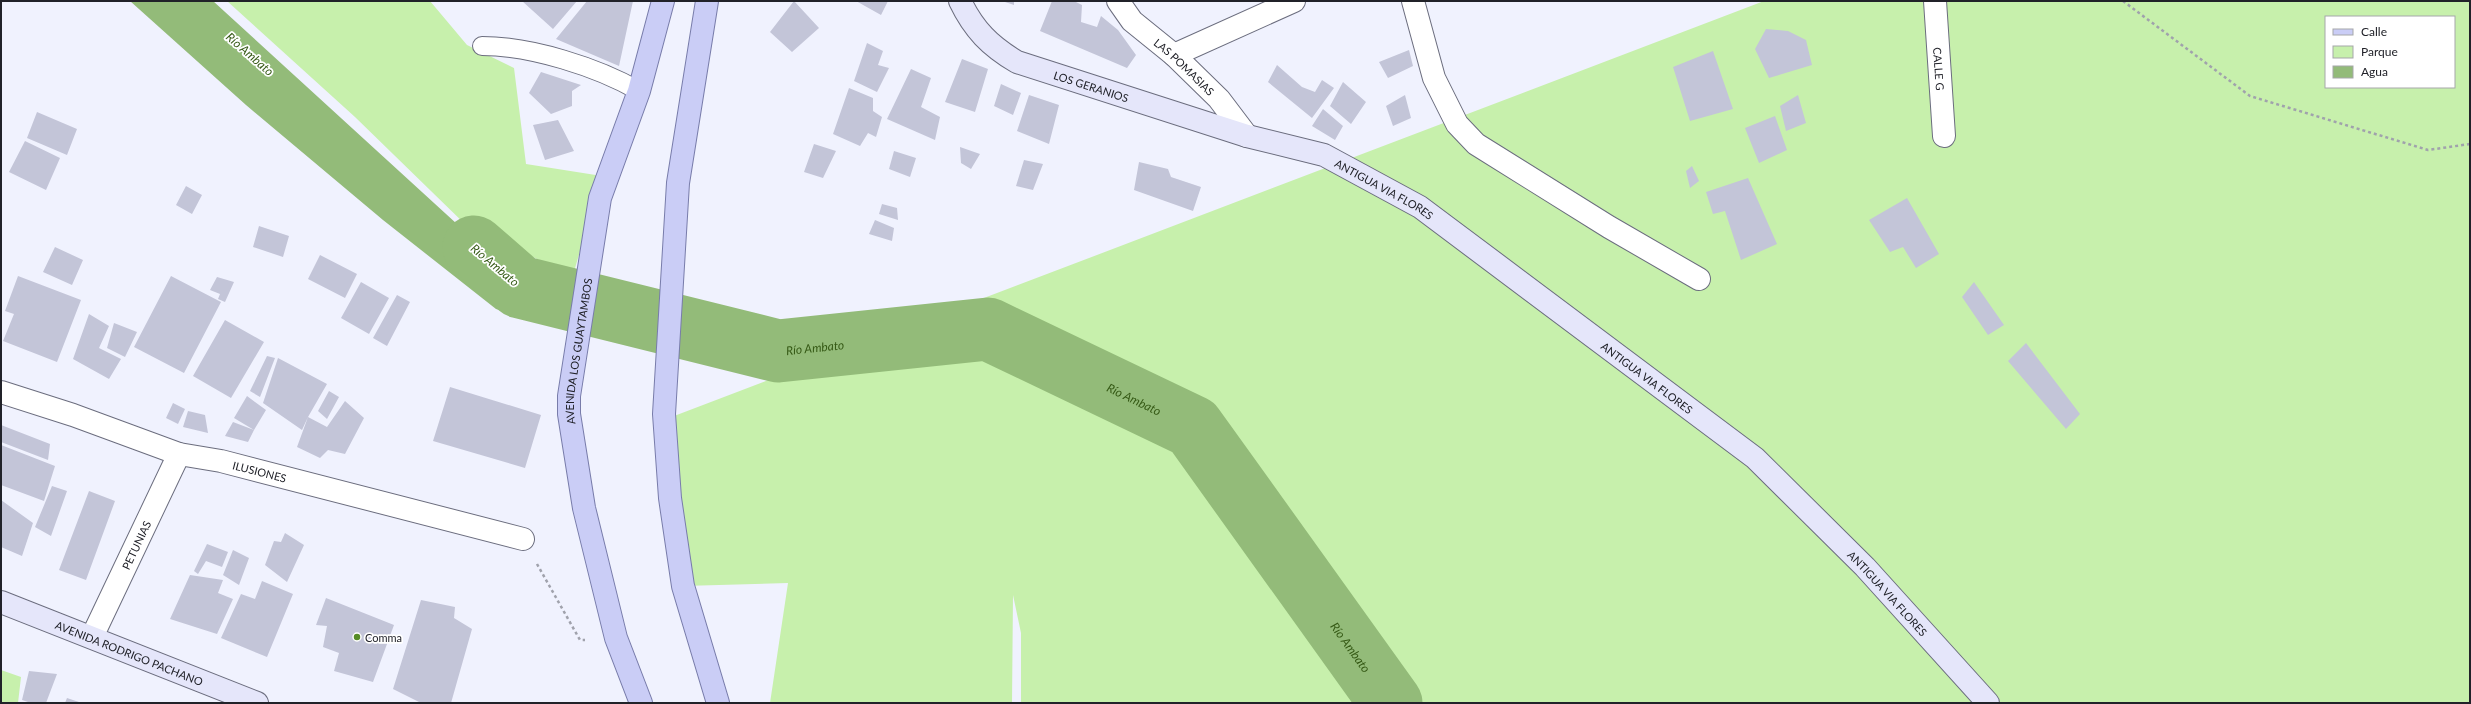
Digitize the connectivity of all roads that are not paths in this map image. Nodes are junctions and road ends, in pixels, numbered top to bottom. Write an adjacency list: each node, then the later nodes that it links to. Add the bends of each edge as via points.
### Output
1 (663, 1): 10 (main road, AVENIDA LOS GUAYTAMBOS)
2 (707, 1): 21 (main road, via 678,183 664,414 670,498 683,586)
3 (960, 1): 11 (street, LOS GERANIOS, via 975,28 994,48 1017,62)
4 (1118, 1): 9 (street, LAS POMASIAS, via 1132,20)
5 (1294, 1): 9 (street)
6 (1413, 1): 13 (street, via 1434,78 1457,124 1476,144 1609,227)
7 (1935, 1): 12 (street, CALLE G)
8 (482, 46): 10 (lane, via 499,46 549,55 613,76)
9 (1174, 55): 11 (street, LAS POMASIAS, via 1219,99)
10 (639, 91): 20 (main road, AVENIDA LOS GUAYTAMBOS, via 600,198 568,414 584,508 616,638)
11 (1247, 136): 22 (street, ANTIGUA VIA FLORES, via 1324,156 1420,207 1755,458 1865,567)
12 (1944, 136)
13 (1699, 279)
14 (1, 392): 15 (street, ILUSIONES)
15 (179, 454): 16 (street, ILUSIONES, via 221,461); 18 (street, PETUNIAS)
16 (523, 539)
17 (1, 602): 18 (street, AVENIDA RODRIGO PACHANO)
18 (92, 636): 19 (street, AVENIDA RODRIGO PACHANO)
19 (257, 703)
20 (641, 703)
21 (718, 703)
22 (1988, 703)

